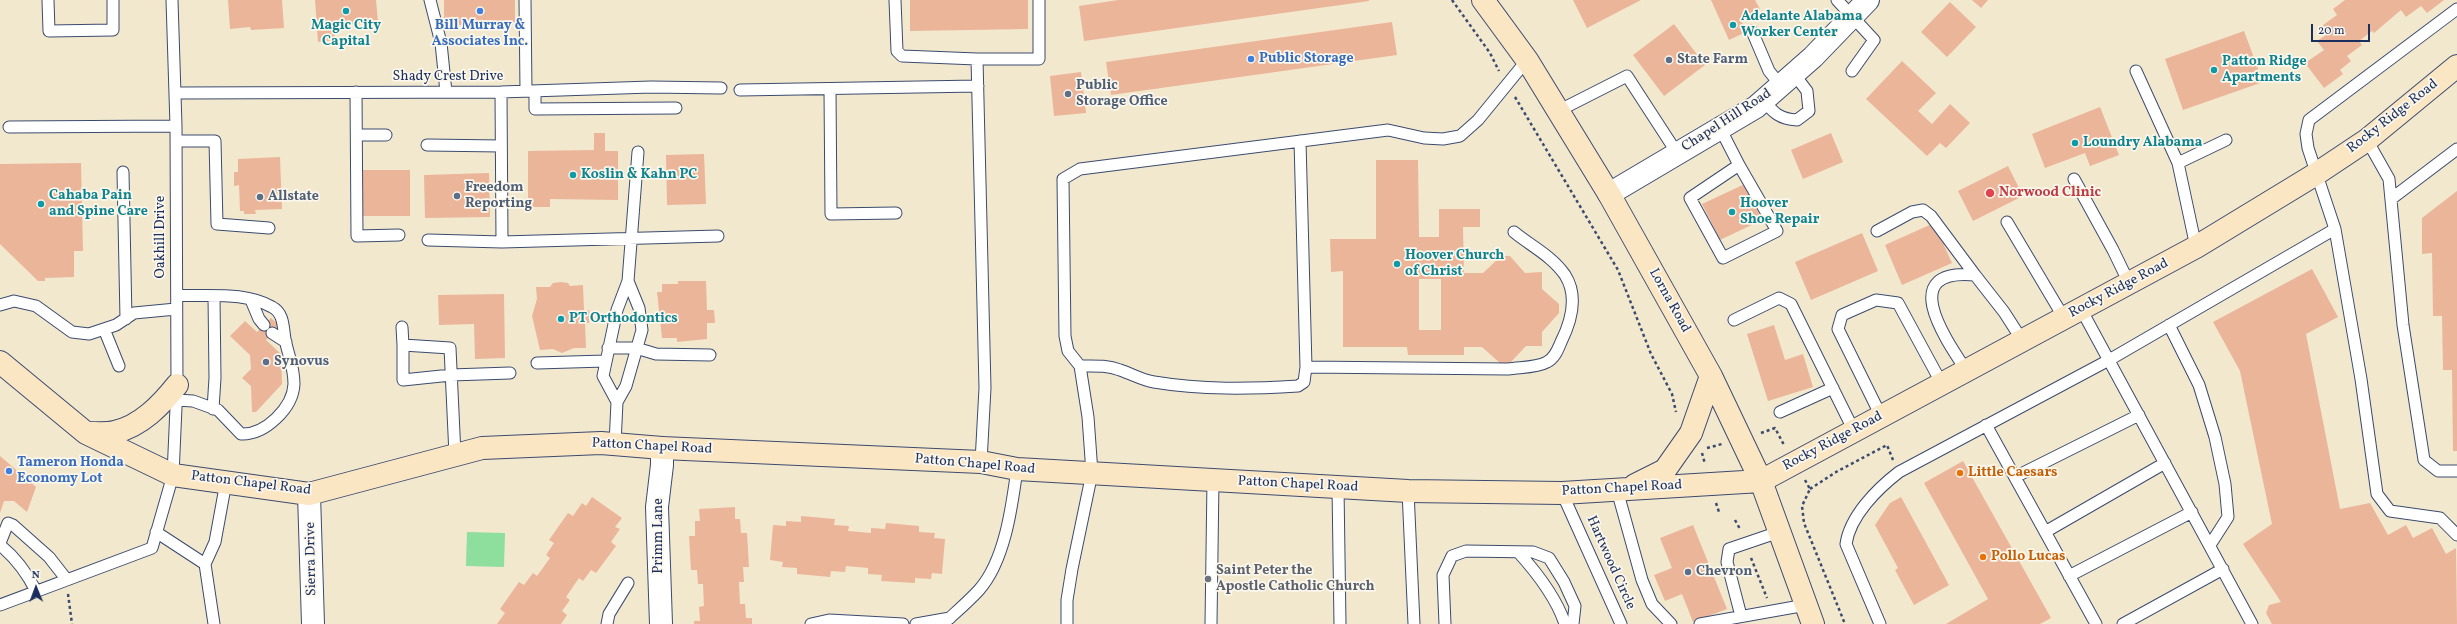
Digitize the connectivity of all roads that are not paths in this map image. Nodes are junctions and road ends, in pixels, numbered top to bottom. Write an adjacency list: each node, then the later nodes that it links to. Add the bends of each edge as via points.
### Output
1 (48, 0): 2 (lane, via 49,31 113,30)
2 (113, 0)
3 (172, 0): 28 (lane, Oakhill Drive)
4 (430, 0): 26 (lane, via 441,44)
5 (525, 0): 24 (lane)
6 (895, 0): 14 (lane, via 897,51 902,56)
7 (1038, 0): 14 (lane, via 1040,59)
8 (1482, 0): 15 (main road, Lorna Road)
9 (1837, 0): 12 (lane)
10 (1868, 0): 12 (street, Chapel Hill Road)
11 (2457, 9): 49 (lane, via 2309,120 2306,134)
12 (1852, 18): 17 (lane, via 1874,40); 19 (street, Chapel Hill Road)
13 (1752, 31): 19 (lane, via 1769,71)
14 (977, 59): 20 (lane)
15 (1527, 60): 31 (main road, Lorna Road); 40 (lane, via 1478,120 1460,136 1443,139 1424,138 1388,130)
16 (2457, 66): 38 (main road, Rocky Ridge Road)
17 (1852, 71)
18 (2136, 72): 46 (lane)
19 (1788, 80): 29 (street, Chapel Hill Road); 29 (lane, via 1807,91 1809,111 1797,120 1786,119 1774,113)
20 (978, 86): 23 (lane); 112 (lane, via 985,388)
21 (721, 88): 24 (lane, Shady Crest Drive, via 651,87)
22 (740, 90): 23 (lane)
23 (830, 90): 53 (lane, via 831,214)
24 (531, 91): 27 (lane, Shady Crest Drive); 30 (lane, via 535,109)
25 (356, 92): 26 (lane, Shady Crest Drive); 28 (lane, Shady Crest Drive); 35 (lane)
26 (446, 92): 27 (lane, Shady Crest Drive)
27 (501, 92): 42 (lane)
28 (176, 93): 32 (lane, Oakhill Drive)
29 (1764, 100): 34 (street, Chapel Hill Road)
30 (676, 108)
31 (1558, 111): 45 (lane, via 1627,76); 51 (main road, Lorna Road)
32 (176, 126): 33 (lane); 39 (lane, Oakhill Drive)
33 (9, 127)
34 (1720, 128): 45 (street, Chapel Hill Road); 47 (lane)
35 (358, 135): 36 (lane); 59 (lane, via 357,236)
36 (386, 135)
37 (2226, 140): 46 (lane)
38 (2367, 140): 49 (main road, Rocky Ridge Road); 52 (lane, via 2389,179)
39 (176, 141): 55 (lane, via 215,141 217,224); 68 (lane, Oakhill Drive)
40 (1300, 141): 92 (lane, via 1080,169 1063,179 1065,336 1068,352); 93 (lane)
41 (427, 145): 42 (lane)
42 (501, 146): 63 (lane)
43 (2457, 150): 52 (lane)
44 (638, 152): 61 (lane)
45 (1677, 153): 51 (street, Chapel Hill Road)
46 (2178, 163): 64 (lane)
47 (1739, 165): 47 (lane, via 1690,198 1723,258 1777,231)
48 (123, 172): 74 (lane)
49 (2316, 174): 56 (lane); 64 (main road, Rocky Ridge Road)
50 (2074, 178): 67 (lane)
51 (1609, 194): 97 (main road, Lorna Road)
52 (2391, 199): 115 (lane, via 2403,325 2424,460 2438,471)
53 (896, 213)
54 (2007, 222): 73 (lane)
55 (269, 228)
56 (2334, 229): 77 (lane); 131 (lane, via 2361,379 2377,494 2390,511 2440,518)
57 (1877, 231): 65 (lane, via 1912,212 1923,210 1931,216)
58 (1514, 232): 93 (lane, via 1552,259 1566,276 1571,294 1572,316 1569,328 1549,361 1537,366 1508,369)
59 (399, 235)
60 (718, 236): 61 (lane)
61 (632, 238): 63 (lane); 66 (lane)
62 (428, 240): 63 (lane)
63 (502, 242)
64 (2196, 247): 67 (main road, Rocky Ridge Road)
65 (1975, 275): 81 (lane); 94 (lane, via 1958,274 1943,278 1934,284 1930,295 1935,315 1948,343)
66 (628, 281): 84 (lane, via 617,310); 85 (lane, via 638,308 642,330)
67 (2129, 283): 73 (main road, Rocky Ridge Road)
68 (176, 295): 69 (lane); 72 (lane, Oakhill Drive)
69 (214, 297): 70 (lane, via 233,295); 102 (lane)
70 (251, 300): 76 (lane); 82 (lane, via 273,307 281,315)
71 (0, 305): 79 (lane, via 14,300 36,306 72,332 89,334)
72 (176, 310): 74 (lane, via 134,313); 100 (lane, Oakhill Drive)
73 (2073, 313): 81 (main road, Rocky Ridge Road); 87 (lane)
74 (126, 318): 79 (lane)
75 (1734, 320): 99 (lane, via 1779,298 1785,299 1791,304)
76 (264, 325)
77 (2168, 325): 87 (lane); 133 (lane, via 2199,385 2216,437 2225,484 2228,517)
78 (402, 327): 83 (lane)
79 (104, 329): 91 (lane)
80 (272, 333): 82 (lane)
81 (2022, 340): 94 (main road, Rocky Ridge Road)
82 (286, 342): 102 (lane, via 292,361 294,386 285,408 267,426 250,434 241,434)
83 (403, 345): 96 (lane, via 450,348); 96 (lane, via 403,380)
84 (608, 348): 85 (lane); 88 (lane)
85 (636, 348): 86 (lane, via 656,354); 101 (lane, via 626,386)
86 (710, 355)
87 (2109, 360): 104 (lane); 106 (lane)
88 (605, 361): 90 (lane); 101 (lane, via 603,376)
89 (0, 362): 108 (main road, Patton Chapel Road)
90 (537, 363)
91 (119, 366)
92 (1080, 366): 93 (lane, via 1099,365 1120,370 1146,381 1246,389 1298,386 1304,382); 116 (lane, via 1088,416)
93 (1306, 367)
94 (1966, 370): 98 (main road, Rocky Ridge Road)
95 (510, 373): 96 (lane)
96 (451, 375): 111 (lane)
97 (1711, 376): 120 (main road, Lorna Road); 123 (main road, via 1691,433 1665,470)
98 (1942, 384): 105 (main road, Rocky Ridge Road); 105 (lane, via 1898,303 1876,300 1842,315 1838,329)
99 (1833, 388): 103 (lane); 107 (lane)
100 (176, 392): 102 (lane); 108 (main road, via 140,421 116,432); 117 (lane, Oakhill Drive)
101 (617, 402): 109 (lane)
102 (213, 409)
103 (1780, 412)
104 (2139, 415): 113 (lane); 118 (lane)
105 (1881, 416): 107 (main road, Rocky Ridge Road)
106 (1986, 425): 118 (lane); 163 (lane, via 1899,472 1881,486 1848,530 1846,544)
107 (1854, 431): 120 (main road, Rocky Ridge Road)
108 (86, 433): 117 (main road, Patton Chapel Road)
109 (615, 444): 110 (main road, Patton Chapel Road); 111 (main road, Patton Chapel Road, via 482,448)
110 (662, 448): 112 (main road, Patton Chapel Road); 149 (street, Primm Lane, via 656,507)
111 (455, 455): 126 (main road, Patton Chapel Road)
112 (981, 462): 114 (main road, Patton Chapel Road)
113 (2165, 464): 127 (lane); 130 (lane)
114 (1017, 469): 116 (main road, Patton Chapel Road); 144 (lane, via 1006,530 996,558 980,590)
115 (2457, 471)
116 (1092, 473): 119 (main road, Patton Chapel Road); 153 (lane, via 1067,600)
117 (172, 475): 121 (main road, Patton Chapel Road); 128 (lane, Patton Chapel Road)
118 (2014, 477): 130 (lane)
119 (1213, 480): 122 (main road, Patton Chapel Road); 154 (lane)
120 (1761, 481): 123 (main road, Patton Chapel Road); 129 (main road, Lorna Road)
121 (226, 482): 126 (main road, Patton Chapel Road); 135 (lane, via 215,542)
122 (1338, 487): 124 (main road, Patton Chapel Road); 155 (lane)
123 (1622, 489): 125 (main road, Patton Chapel Road); 161 (lane, via 1642,580 1652,604)
124 (1408, 491): 125 (main road, Patton Chapel Road); 156 (lane)
125 (1562, 493): 160 (lane, Hartwood Circle)
126 (310, 494): 147 (street, Sierra Drive)
127 (2192, 512): 133 (lane); 137 (lane)
128 (156, 532): 135 (lane); 138 (lane, Patton Chapel Road, via 152,548)
129 (1779, 532): 142 (main road, Lorna Road); 143 (lane, via 1729,549 1727,562)
130 (2045, 532): 137 (lane)
131 (2457, 536)
132 (0, 544): 138 (lane, via 8,523 13,525 49,557); 140 (lane, via 28,575)
133 (2210, 545): 136 (lane)
134 (1520, 553): 157 (lane, via 1466,551 1452,556 1443,575); 158 (lane, via 1535,570 1560,610); 159 (lane, via 1534,552 1549,558 1575,606)
135 (204, 564): 146 (lane)
136 (2223, 569): 145 (lane); 165 (lane)
137 (2070, 576): 164 (lane)
138 (66, 580): 140 (lane, Patton Chapel Road)
139 (628, 583): 148 (lane, via 609,614)
140 (36, 591): 141 (lane, Patton Chapel Road)
141 (0, 605)
142 (1810, 615): 143 (lane, via 1773,610)
143 (1741, 616): 162 (lane)
144 (947, 621): 152 (lane)
145 (2251, 621): 166 (lane)
146 (214, 624)
147 (313, 624)
148 (607, 624)
149 (661, 624)
150 (811, 624): 151 (lane, via 829,620)
151 (903, 624)
152 (916, 624)
153 (1068, 624)
154 (1211, 624)
155 (1340, 624)
156 (1414, 624)
157 (1445, 624)
158 (1565, 624)
159 (1573, 624)
160 (1621, 624)
161 (1671, 624)
162 (1700, 624)
163 (1880, 624)
164 (2096, 624)
165 (2123, 624)
166 (2239, 624)

